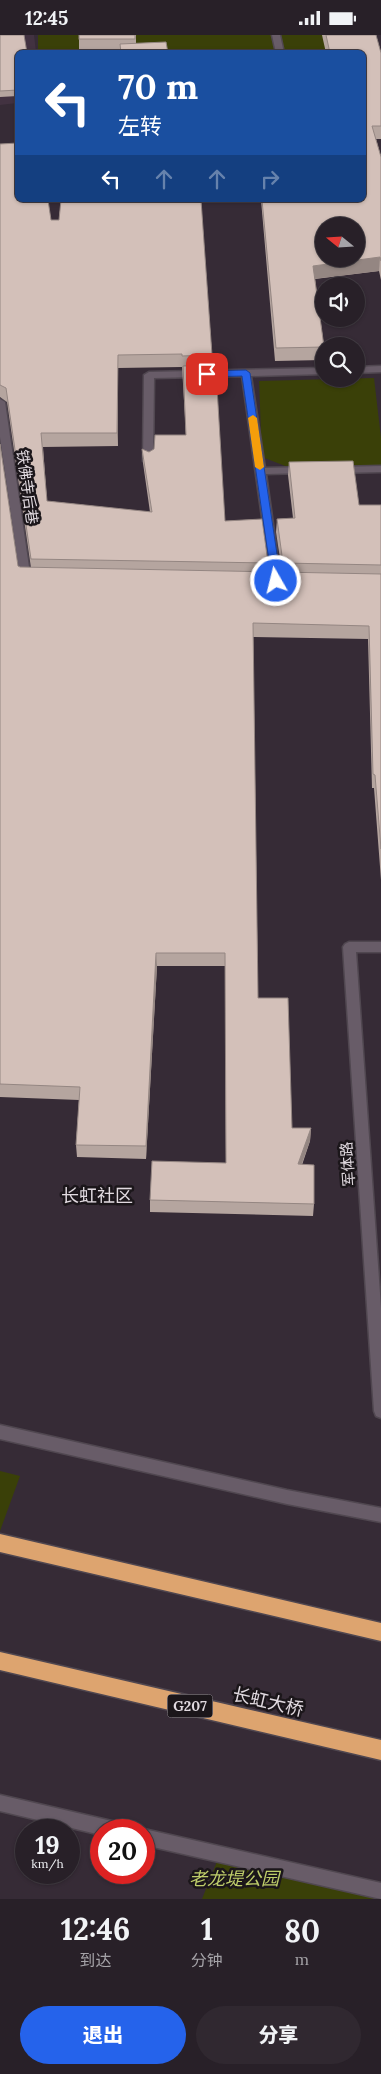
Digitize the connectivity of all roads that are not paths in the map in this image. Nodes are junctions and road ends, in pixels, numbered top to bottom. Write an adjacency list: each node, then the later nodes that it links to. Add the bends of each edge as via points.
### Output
1 (276, 35): 2 (street)
2 (279, 50)
3 (381, 369): 4 (street)
4 (365, 370)
5 (315, 371): 6 (street)
6 (246, 373): 8 (street, via 148,375); 10 (street)
7 (0, 402): 11 (street, 铁佛寺后巷, via 25,577)
8 (148, 461)
9 (381, 469): 10 (street)
10 (260, 471): 12 (street)
11 (44, 578)
12 (276, 581)
13 (381, 947): 14 (street, 军体路, via 350,947)
14 (381, 1411)
15 (0, 1433): 16 (street)
16 (381, 1515)
17 (0, 1543): 18 (highway)
18 (381, 1632)
19 (0, 1661): 20 (highway, 长虹大桥 / G207)
20 (381, 1750)
21 (0, 1803): 22 (street)
22 (90, 1824)
23 (155, 1840): 24 (street)
24 (381, 1891)

